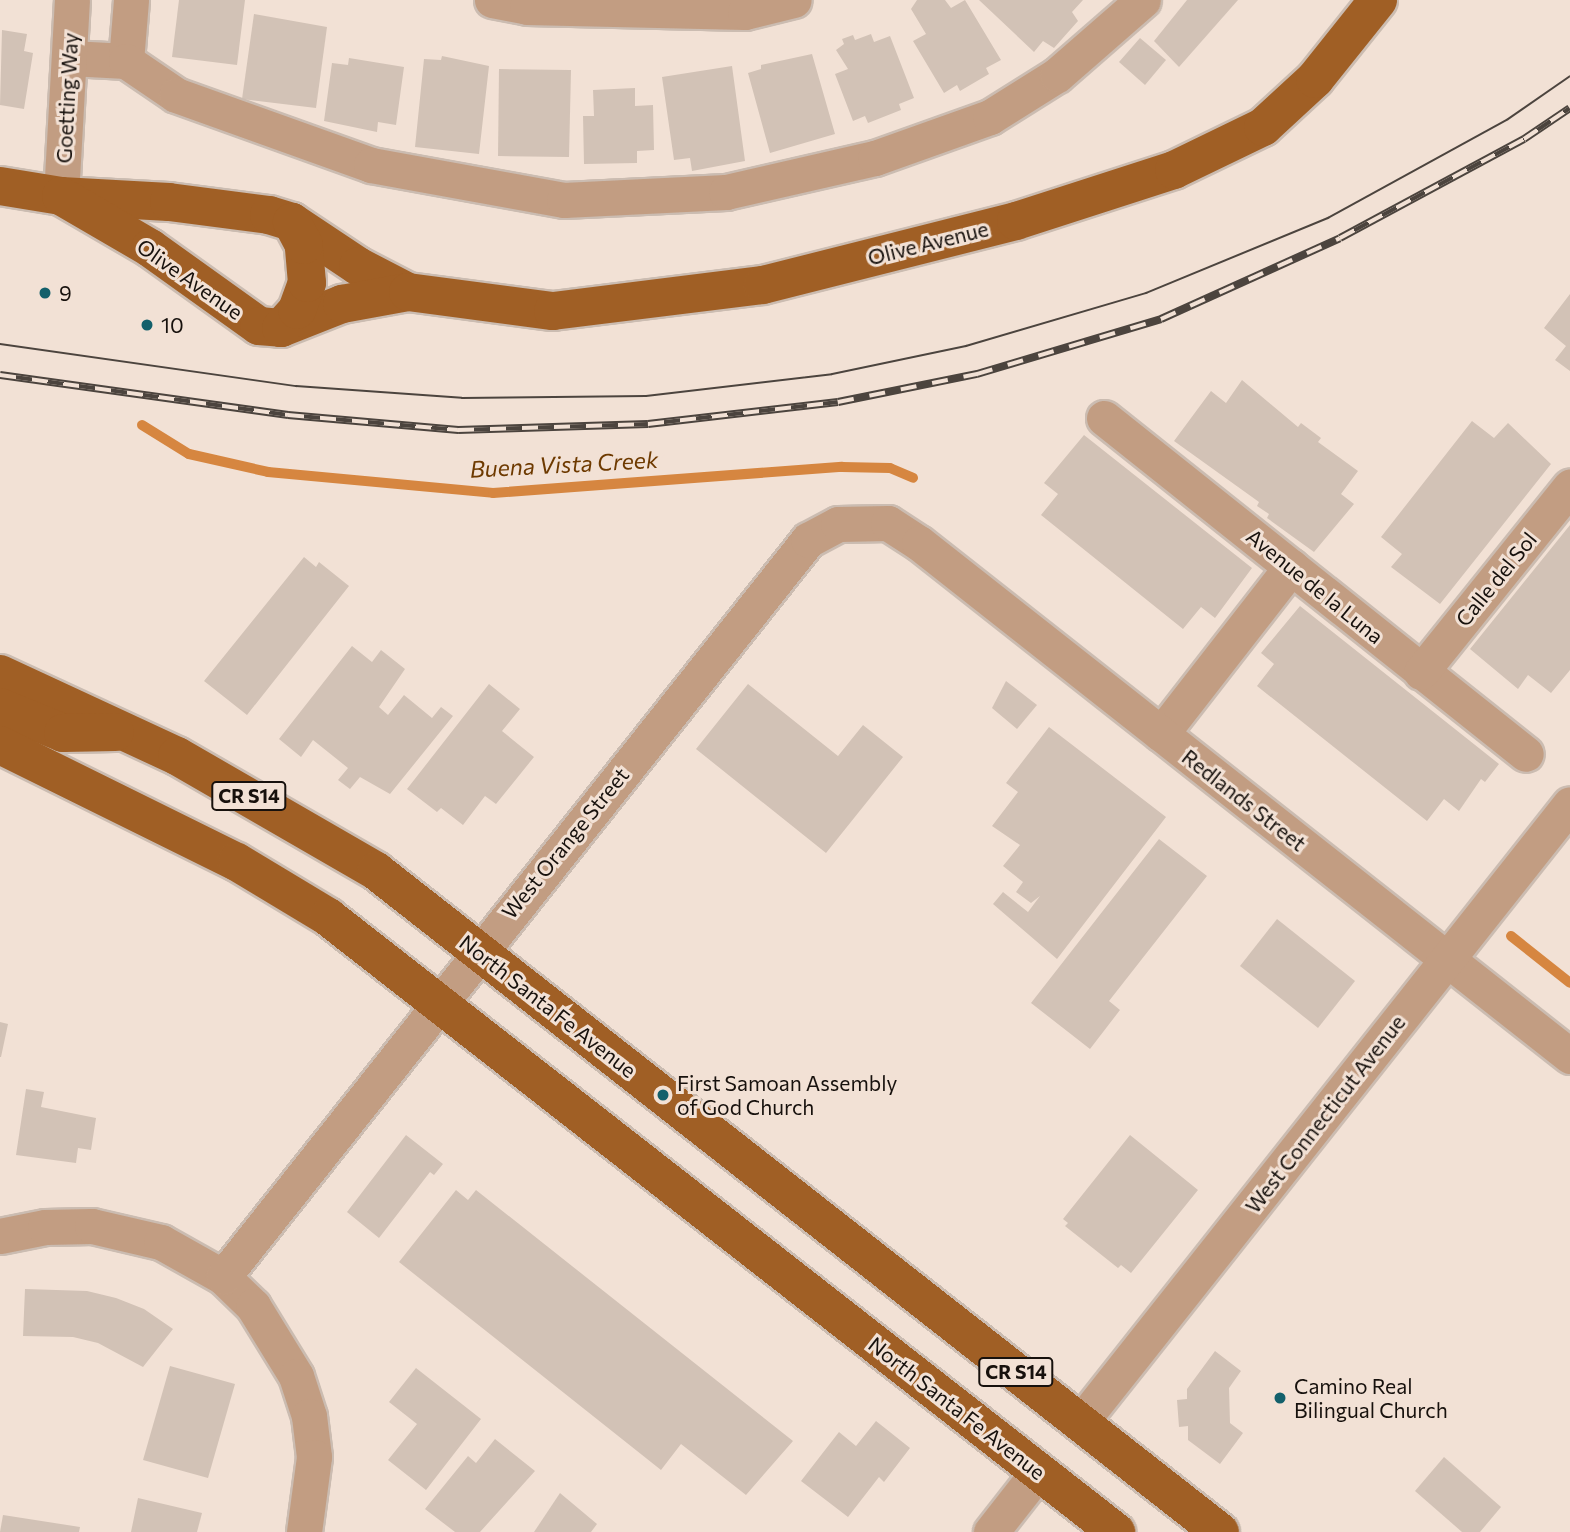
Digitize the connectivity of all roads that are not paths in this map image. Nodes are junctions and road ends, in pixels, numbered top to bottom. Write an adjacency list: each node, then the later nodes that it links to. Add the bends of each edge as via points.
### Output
1 (72, 0): 7 (street, Goetting Way)
2 (131, 0): 8 (street)
3 (492, 0): 4 (street, via 527,7 745,12)
4 (794, 0)
5 (1143, 0): 8 (street, via 1057,75 990,117 875,158 726,192 564,200 371,165 176,95)
6 (1378, 0): 12 (main road, Olive Avenue, via 1315,79 1263,127 1174,170 1016,221 763,285 553,311)
7 (70, 58): 8 (street); 10 (street, Goetting Way)
8 (126, 61)
9 (0, 186): 10 (main road, Olive Avenue)
10 (61, 196): 11 (main road, Olive Avenue, via 193,204); 13 (main road, Olive Avenue, via 150,248 229,309 259,327)
11 (292, 222): 12 (main road, Olive Avenue, via 358,266); 13 (main road, via 304,245 307,283 297,310)
12 (408, 292): 13 (main road, Olive Avenue, via 342,304)
13 (281, 328)
14 (1104, 418): 17 (street, Avenue de la Luna)
15 (1570, 487): 18 (street, Calle del Sol)
16 (919, 543): 22 (street, Redlands Street); 26 (street, West Orange Street, via 888,523 838,524 808,540)
17 (1291, 567): 18 (street, Avenue de la Luna); 22 (street)
18 (1421, 672): 24 (street, Avenue de la Luna)
19 (0, 674): 21 (main road, North Santa Fe Avenue / CR S14)
20 (0, 707): 21 (main road, via 63,733)
21 (126, 732): 26 (main road, North Santa Fe Avenue / CR S14, via 177,756 376,871)
22 (1161, 734): 27 (street, Redlands Street)
23 (0, 745): 28 (main road, North Santa Fe Avenue / CR S14, via 237,862 328,917)
24 (1526, 754)
25 (1570, 804): 27 (street, West Connecticut Avenue)
26 (479, 951): 28 (street, West Orange Street); 34 (main road, North Santa Fe Avenue / CR S14)
27 (1447, 960): 29 (street, Redlands Street); 34 (street, West Connecticut Avenue)
28 (436, 1004): 33 (street, West Orange Street); 35 (main road, North Santa Fe Avenue / CR S14)
29 (1570, 1056)
30 (0, 1210): 31 (street)
31 (92, 1226): 32 (street, via 45,1227); 33 (street, via 161,1242)
32 (0, 1236)
33 (223, 1277): 36 (street, via 261,1317 296,1376 309,1416 314,1457)
34 (1080, 1423): 39 (main road, North Santa Fe Avenue / CR S14)
35 (1038, 1472): 37 (street); 38 (main road, North Santa Fe Avenue / CR S14)
36 (304, 1532)
37 (991, 1532)
38 (1116, 1532)
39 (1220, 1532)

